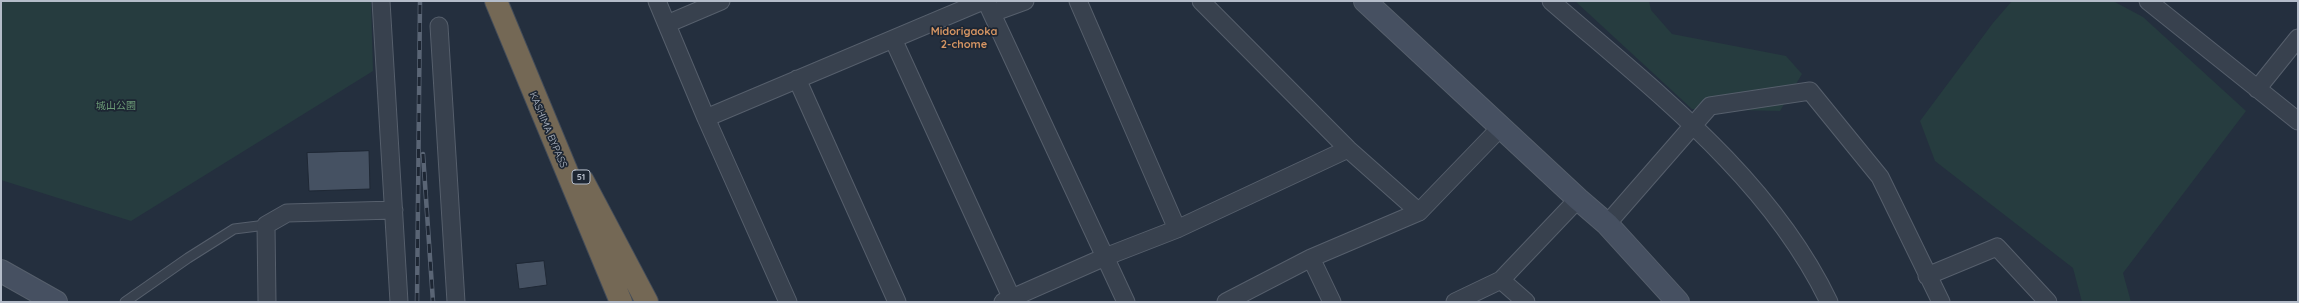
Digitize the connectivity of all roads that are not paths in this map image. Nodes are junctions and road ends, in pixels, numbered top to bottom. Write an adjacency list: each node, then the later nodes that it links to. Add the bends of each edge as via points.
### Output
1 (381, 1): 25 (street)
2 (496, 1): 16 (highway, KASHIMA BYPASS / 51)
3 (657, 1): 12 (street)
4 (721, 1): 12 (street)
5 (1025, 1): 11 (street)
6 (1078, 1): 29 (street)
7 (1201, 1): 23 (street)
8 (1365, 1): 22 (street)
9 (1551, 1): 21 (street)
10 (2159, 4): 18 (street)
11 (987, 5): 15 (street); 30 (street)
12 (667, 24): 19 (street)
13 (439, 26): 41 (street)
14 (2298, 38): 18 (street)
15 (893, 39): 17 (street); 36 (street)
16 (516, 52): 32 (highway, KASHIMA BYPASS / 51); 44 (highway, 51)
17 (798, 79): 19 (street); 46 (street)
18 (2257, 89): 20 (street)
19 (706, 118): 45 (street)
20 (2298, 121)
21 (1693, 124): 27 (street); 34 (street, via 1710,106 1810,91 1880,177); 53 (street, via 1776,217 1821,285)
22 (1501, 127): 24 (street); 26 (street)
23 (1348, 149): 26 (street); 29 (street)
24 (1578, 199): 27 (street); 35 (street)
25 (394, 210): 28 (street, via 288,213); 40 (street)
26 (1419, 212): 31 (street)
27 (1608, 224): 52 (street)
28 (266, 225): 38 (lane, via 234,229); 39 (street)
29 (1177, 229): 30 (street)
30 (1105, 257): 36 (street); 47 (street)
31 (1311, 258): 48 (street); 49 (street)
32 (604, 265): 42 (highway, 51); 43 (highway, KASHIMA BYPASS / 51)
33 (1, 271): 37 (street)
34 (1927, 276): 54 (street); 55 (street, via 1997,247)
35 (1501, 280): 50 (street); 51 (street)
36 (1008, 300)
37 (56, 302)
38 (125, 302)
39 (268, 302)
40 (400, 302)
41 (456, 302)
42 (602, 302)
43 (621, 302)
44 (647, 302)
45 (788, 302)
46 (897, 302)
47 (1126, 302)
48 (1226, 302)
49 (1332, 302)
50 (1455, 302)
51 (1526, 302)
52 (1678, 302)
53 (1829, 302)
54 (1940, 302)
55 (2048, 302)

